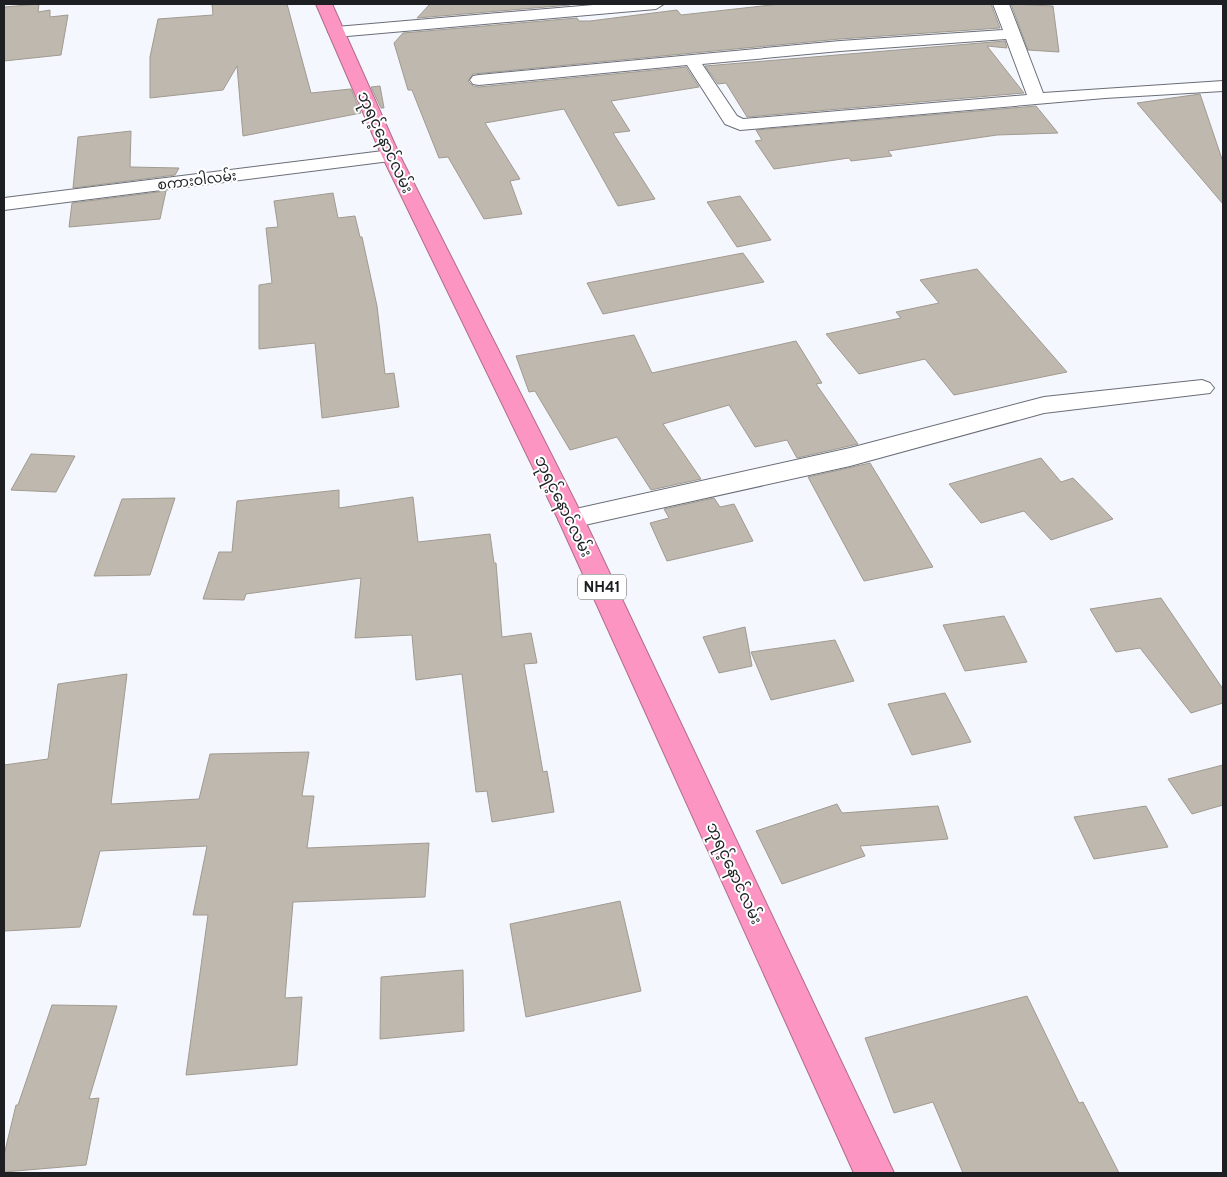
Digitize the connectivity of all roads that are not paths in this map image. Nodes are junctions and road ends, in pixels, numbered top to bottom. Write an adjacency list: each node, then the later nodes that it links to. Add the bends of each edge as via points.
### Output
1 (324, 4): 4 (highway, ဘုရင့်နောင်လမ်း / NH41)
2 (656, 4): 4 (street)
3 (1001, 4): 5 (street)
4 (336, 32): 10 (highway, ဘုရင့်နောင်လမ်း / NH41)
5 (1013, 34): 6 (street, via 840,46); 9 (street)
6 (692, 62): 7 (street); 9 (street, via 731,120 740,125)
7 (479, 80)
8 (1223, 86): 9 (street, via 1105,92)
9 (1038, 100)
10 (391, 156): 11 (street, စကားဝါလမ်း); 13 (highway, ဘုရင့်နောင်လမ်း / NH41)
11 (4, 204)
12 (1202, 388): 13 (street, via 1044,405 850,456)
13 (571, 520): 14 (highway, ဘုရင့်နောင်လမ်း / NH41)
14 (874, 1173)

